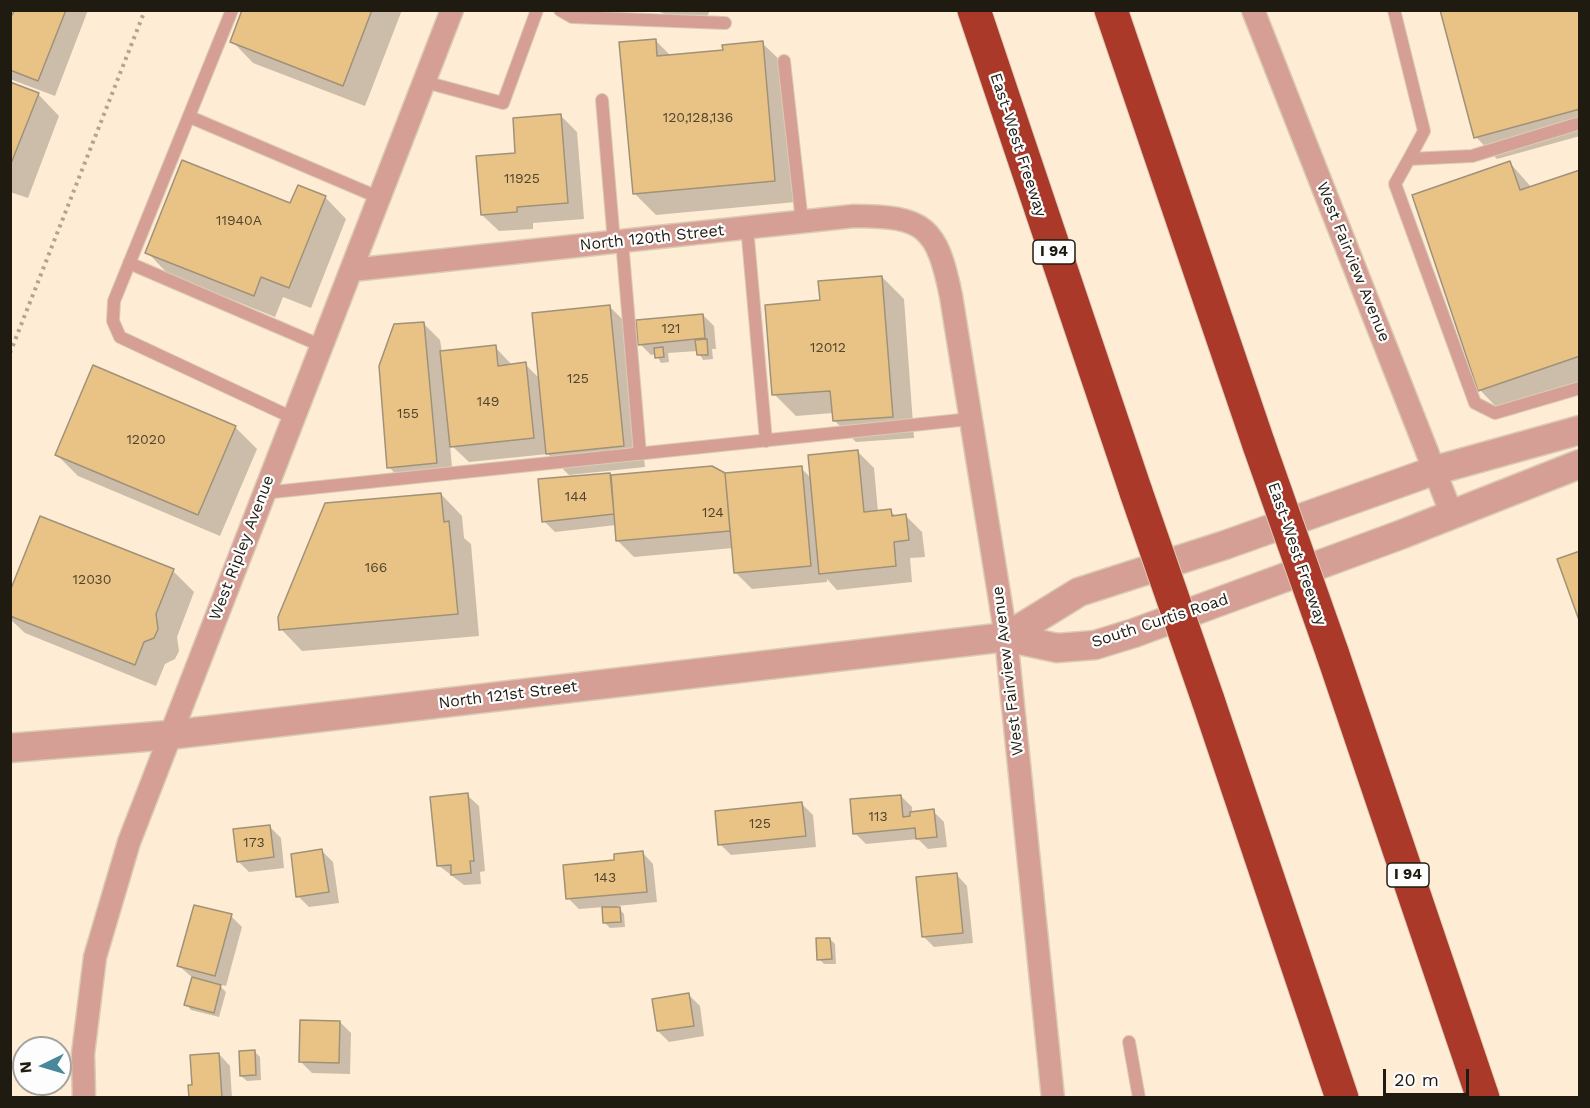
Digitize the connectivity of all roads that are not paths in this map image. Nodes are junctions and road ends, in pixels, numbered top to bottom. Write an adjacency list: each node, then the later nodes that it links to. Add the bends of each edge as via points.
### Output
1 (232, 10): 13 (lane)
2 (452, 10): 11 (street, West Ripley Avenue)
3 (537, 10): 11 (lane, via 503,103)
4 (560, 10): 9 (lane, via 572,17)
5 (974, 10): 41 (highway, East-West Freeway / I 94, bridge)
6 (1111, 10): 42 (highway, East-West Freeway / I 94, bridge)
7 (1253, 10): 31 (street, West Fairview Avenue)
8 (1394, 10): 15 (lane, via 1424,131)
9 (725, 23)
10 (784, 61): 17 (lane)
11 (425, 82): 16 (street, West Ripley Avenue)
12 (602, 100): 19 (lane)
13 (190, 117): 16 (lane); 21 (lane)
14 (1580, 123): 15 (lane, via 1472,156)
15 (1409, 159): 24 (lane, via 1395,184 1475,403 1495,413)
16 (380, 198): 22 (street, West Ripley Avenue)
17 (802, 222): 18 (street, North 120th Street); 20 (street, North 120th Street, via 854,216 904,219 921,226)
18 (747, 228): 19 (street, North 120th Street); 28 (lane)
19 (618, 242): 22 (street, North 120th Street); 29 (lane)
20 (938, 248): 26 (street, West Fairview Avenue, via 951,296)
21 (129, 263): 23 (lane); 25 (lane, via 114,301 113,321 120,337)
22 (352, 270): 23 (street, West Ripley Avenue)
23 (322, 346): 25 (street, West Ripley Avenue)
24 (1580, 388)
25 (293, 418): 32 (street, West Ripley Avenue)
26 (970, 419): 28 (lane); 34 (street, West Fairview Avenue)
27 (1580, 430): 31 (street)
28 (766, 441): 29 (lane)
29 (640, 454): 32 (lane)
30 (1580, 464): 33 (street, South Curtis Road)
31 (1436, 470): 33 (street, West Fairview Avenue); 34 (street, via 1079,592)
32 (263, 493): 35 (street, West Ripley Avenue)
33 (1452, 514): 34 (street, South Curtis Road, via 1095,645 1057,648)
34 (1006, 637): 35 (street, North 121st Street); 39 (street, West Fairview Avenue)
35 (169, 735): 36 (street, North 121st Street); 38 (street, West Ripley Avenue, via 129,842 95,957 83,1054)
36 (10, 748)
37 (1129, 1042): 40 (lane)
38 (84, 1098)
39 (1053, 1098)
40 (1139, 1098)
41 (1342, 1098)
42 (1483, 1098)

